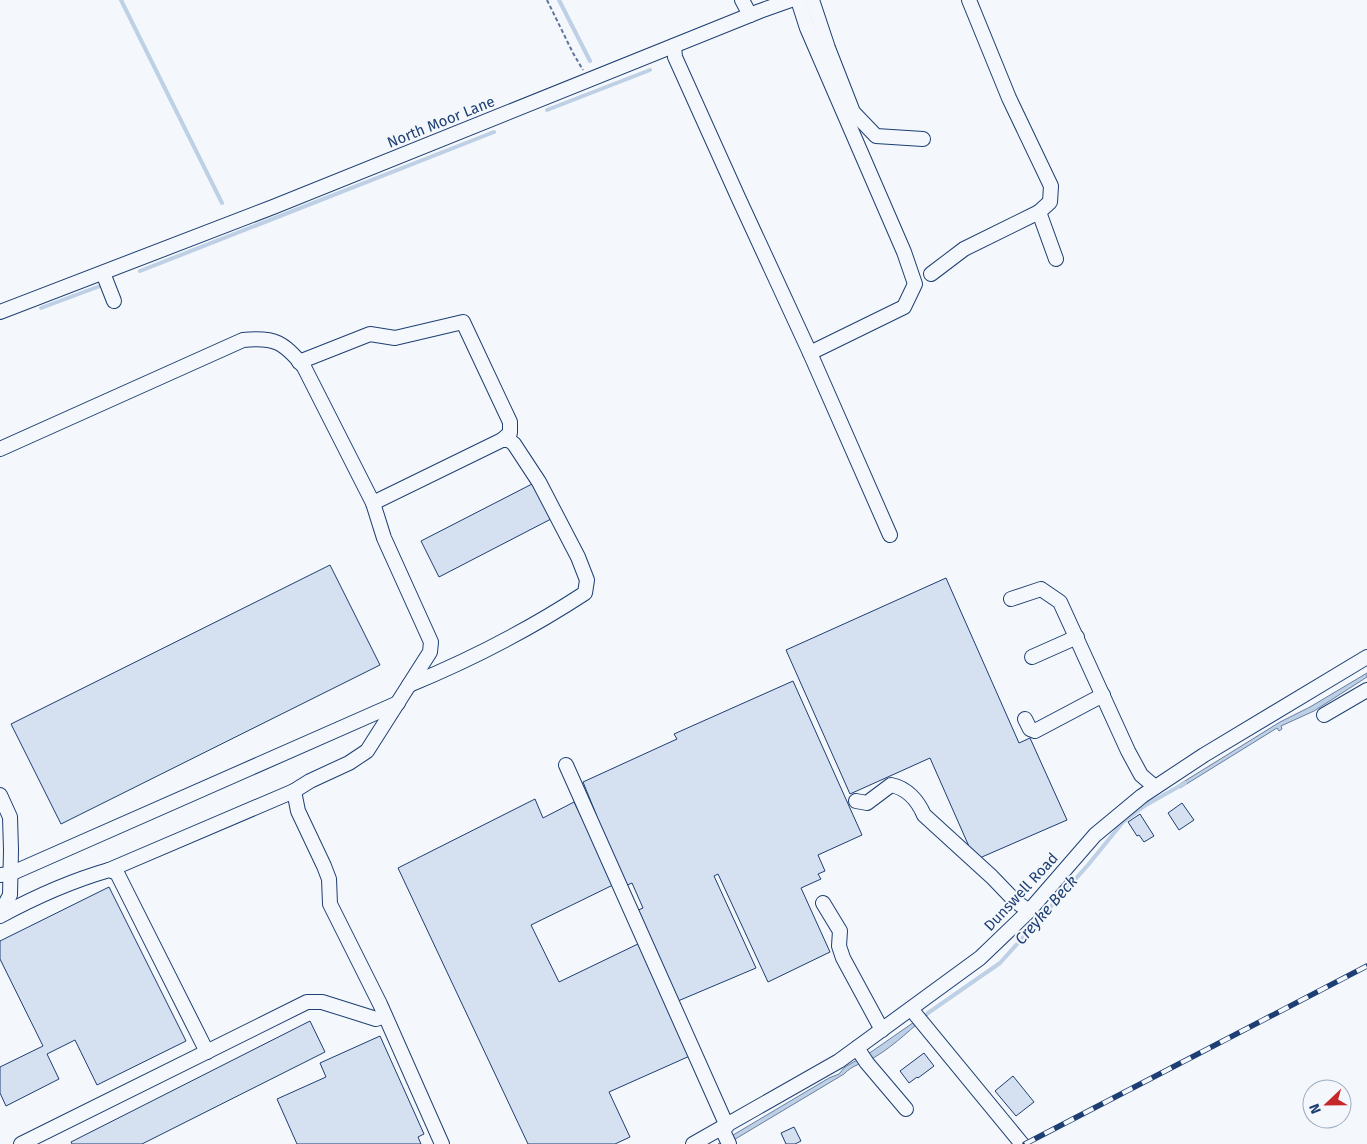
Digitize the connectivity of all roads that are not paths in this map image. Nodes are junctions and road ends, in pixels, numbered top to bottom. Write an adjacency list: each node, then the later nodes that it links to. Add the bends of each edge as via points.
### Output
1 (742, 0): 6 (street)
2 (791, 0): 6 (street, North Moor Lane)
3 (798, 0): 15 (street, via 915,284 904,307)
4 (812, 0): 8 (street, via 853,112 876,136)
5 (969, 0): 9 (street, via 1050,186 1050,202)
6 (750, 15): 7 (street, North Moor Lane)
7 (674, 46): 11 (street, North Moor Lane); 15 (street, via 679,66)
8 (923, 139)
9 (1038, 212): 10 (street); 12 (street, via 964,250)
10 (1056, 259)
11 (103, 273): 13 (street); 14 (street, North Moor Lane)
12 (931, 274)
13 (114, 301)
14 (0, 312)
15 (810, 352): 20 (street)
16 (299, 362): 17 (street, via 370,334 395,338 463,322 510,422 510,433); 18 (street, via 293,352 278,342 262,338 243,340); 19 (street)
17 (502, 440): 19 (street); 25 (street, via 514,444 539,482 578,557 587,580 585,593 503,640)
18 (0, 449)
19 (373, 503): 25 (street, via 384,538 431,642 430,652)
20 (890, 535)
21 (1011, 600): 22 (street, via 1041,589 1060,602)
22 (1077, 637): 23 (street); 27 (street)
23 (1032, 657)
24 (1367, 657): 32 (street, Dunswell Road)
25 (409, 684): 28 (street)
26 (1367, 690): 29 (street)
27 (1103, 695): 30 (street, via 1035,731 1030,729); 32 (street, via 1141,775)
28 (398, 702): 33 (street, via 367,751); 37 (street)
29 (1324, 715)
30 (1025, 719)
31 (566, 765): 47 (street)
32 (1155, 788): 39 (street, Dunswell Road, via 1095,835)
33 (294, 791): 36 (street); 41 (street, via 298,810 329,879 330,904)
34 (0, 795): 37 (street, via 10,817)
35 (856, 802): 39 (street, via 867,803 891,785 899,786 918,802 924,815 936,827)
36 (109, 870): 40 (street, via 34,898); 44 (street, via 117,873)
37 (5, 874): 40 (street, via 10,895)
38 (823, 903): 43 (street, via 840,931 838,946 842,958)
39 (1029, 911): 42 (street, Dunswell Road)
40 (0, 915)
41 (385, 1016): 44 (street, via 376,1019 322,1002 307,1002); 49 (street)
42 (917, 1016): 43 (street, Dunswell Road); 51 (street)
43 (882, 1030): 45 (street, Dunswell Road)
44 (207, 1052): 48 (street)
45 (862, 1055): 46 (street); 47 (street, Dunswell Road, via 839,1061)
46 (906, 1109)
47 (726, 1134): 50 (street, Dunswell Road)
48 (21, 1144)
49 (442, 1144)
50 (693, 1144)
51 (1022, 1144)

